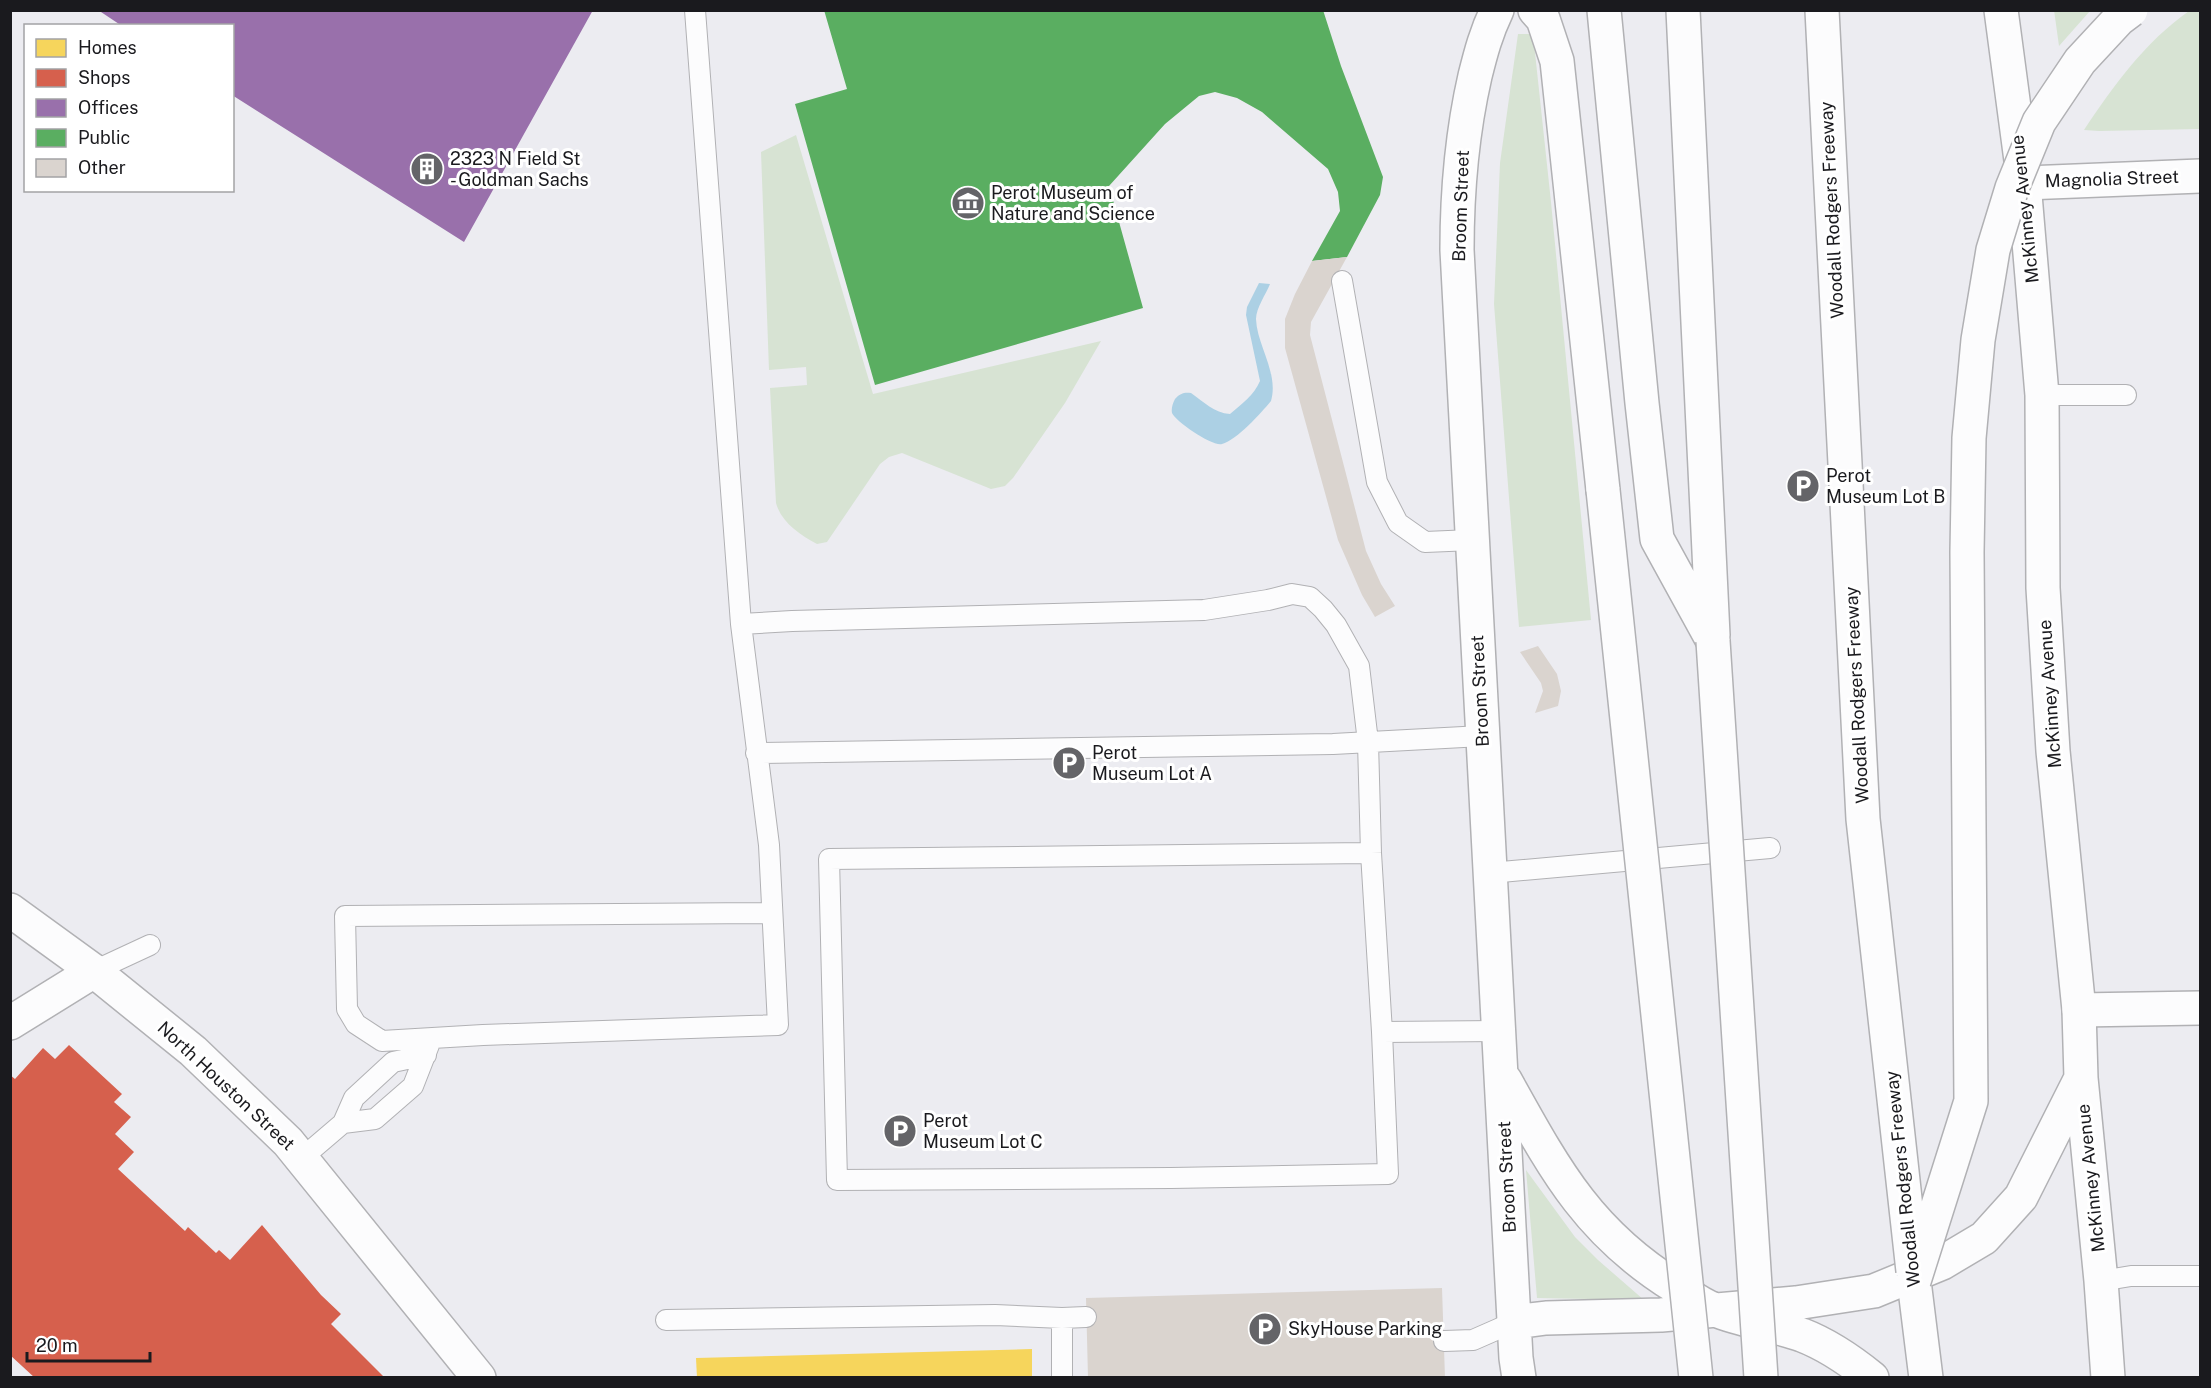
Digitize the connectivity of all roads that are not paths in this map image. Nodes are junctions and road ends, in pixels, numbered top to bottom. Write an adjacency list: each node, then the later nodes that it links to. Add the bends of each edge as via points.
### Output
1 (695, 10): 15 (lane)
2 (1497, 10): 14 (main road, Broom Street, via 1486,32 1466,117 1457,207)
3 (1535, 10): 49 (main road, bridge, via 1543,20 1557,61)
4 (1604, 10): 16 (main road, via 1657,539)
5 (1683, 10): 16 (main road)
6 (1822, 10): 38 (main road, Woodall Rodgers Freeway, bridge, via 1863,819)
7 (2001, 10): 10 (main road, McKinney Avenue)
8 (2131, 10): 38 (main road, bridge, via 2080,62 2039,122 2012,188 1991,261 1978,340 1969,438 1971,1101)
9 (2200, 176): 10 (main road, Magnolia Street)
10 (2024, 183): 12 (main road, McKinney Avenue)
11 (1342, 280): 14 (lane, via 1377,482 1398,523 1425,542)
12 (2042, 395): 13 (lane); 28 (main road, McKinney Avenue, via 2043,588 2053,751)
13 (2126, 395)
14 (1472, 540): 17 (main road, Broom Street)
15 (741, 624): 18 (lane, via 1204,610 1292,594 1310,597 1336,625 1359,666); 19 (lane)
16 (1713, 641): 50 (main road, bridge)
17 (1482, 736): 18 (lane); 22 (main road, Broom Street)
18 (1368, 742): 19 (lane); 21 (lane)
19 (756, 753): 23 (lane, via 769,845)
20 (1770, 848): 22 (lane)
21 (1371, 853): 31 (lane); 31 (lane, via 829,859 837,1180 1388,1173)
22 (1490, 873): 30 (main road, Broom Street)
23 (772, 913): 32 (lane, via 778,1025); 32 (lane, via 345,916 347,1009 356,1024 382,1041)
24 (14, 917): 26 (main road, North Houston Street)
25 (150, 945): 26 (lane)
26 (94, 971): 29 (main road); 36 (main road, North Houston Street, via 193,1051)
27 (2200, 1008): 28 (main road)
28 (2079, 1010): 34 (main road, McKinney Avenue)
29 (10, 1023)
30 (1499, 1030): 31 (lane); 33 (main road, Broom Street)
31 (1382, 1032)
32 (428, 1047): 35 (lane, via 393,1062 354,1098); 35 (lane, via 413,1086 375,1119)
33 (1501, 1073): 40 (main road, via 1552,1164 1596,1223 1650,1271); 44 (main road, Broom Street)
34 (2081, 1078): 39 (main road, McKinney Avenue); 40 (main road, via 2021,1197 1984,1238 1942,1263 1874,1291)
35 (344, 1124): 36 (lane)
36 (303, 1158): 46 (main road, North Houston Street)
37 (2200, 1276): 39 (lane, via 2131,1276)
38 (1914, 1281): 52 (main road, Woodall Rodgers Freeway)
39 (2101, 1281): 53 (main road, McKinney Avenue)
40 (1713, 1310): 44 (main road); 51 (main road, via 1804,1336 1845,1357)
41 (1086, 1317): 42 (lane)
42 (1062, 1318): 43 (lane, via 995,1315); 47 (lane)
43 (666, 1320)
44 (1514, 1322): 45 (lane, via 1473,1340); 48 (main road, Broom Street)
45 (1444, 1341)
46 (479, 1377)
47 (1062, 1377)
48 (1519, 1377)
49 (1696, 1377)
50 (1761, 1377)
51 (1872, 1377)
52 (1926, 1377)
53 (2108, 1377)

